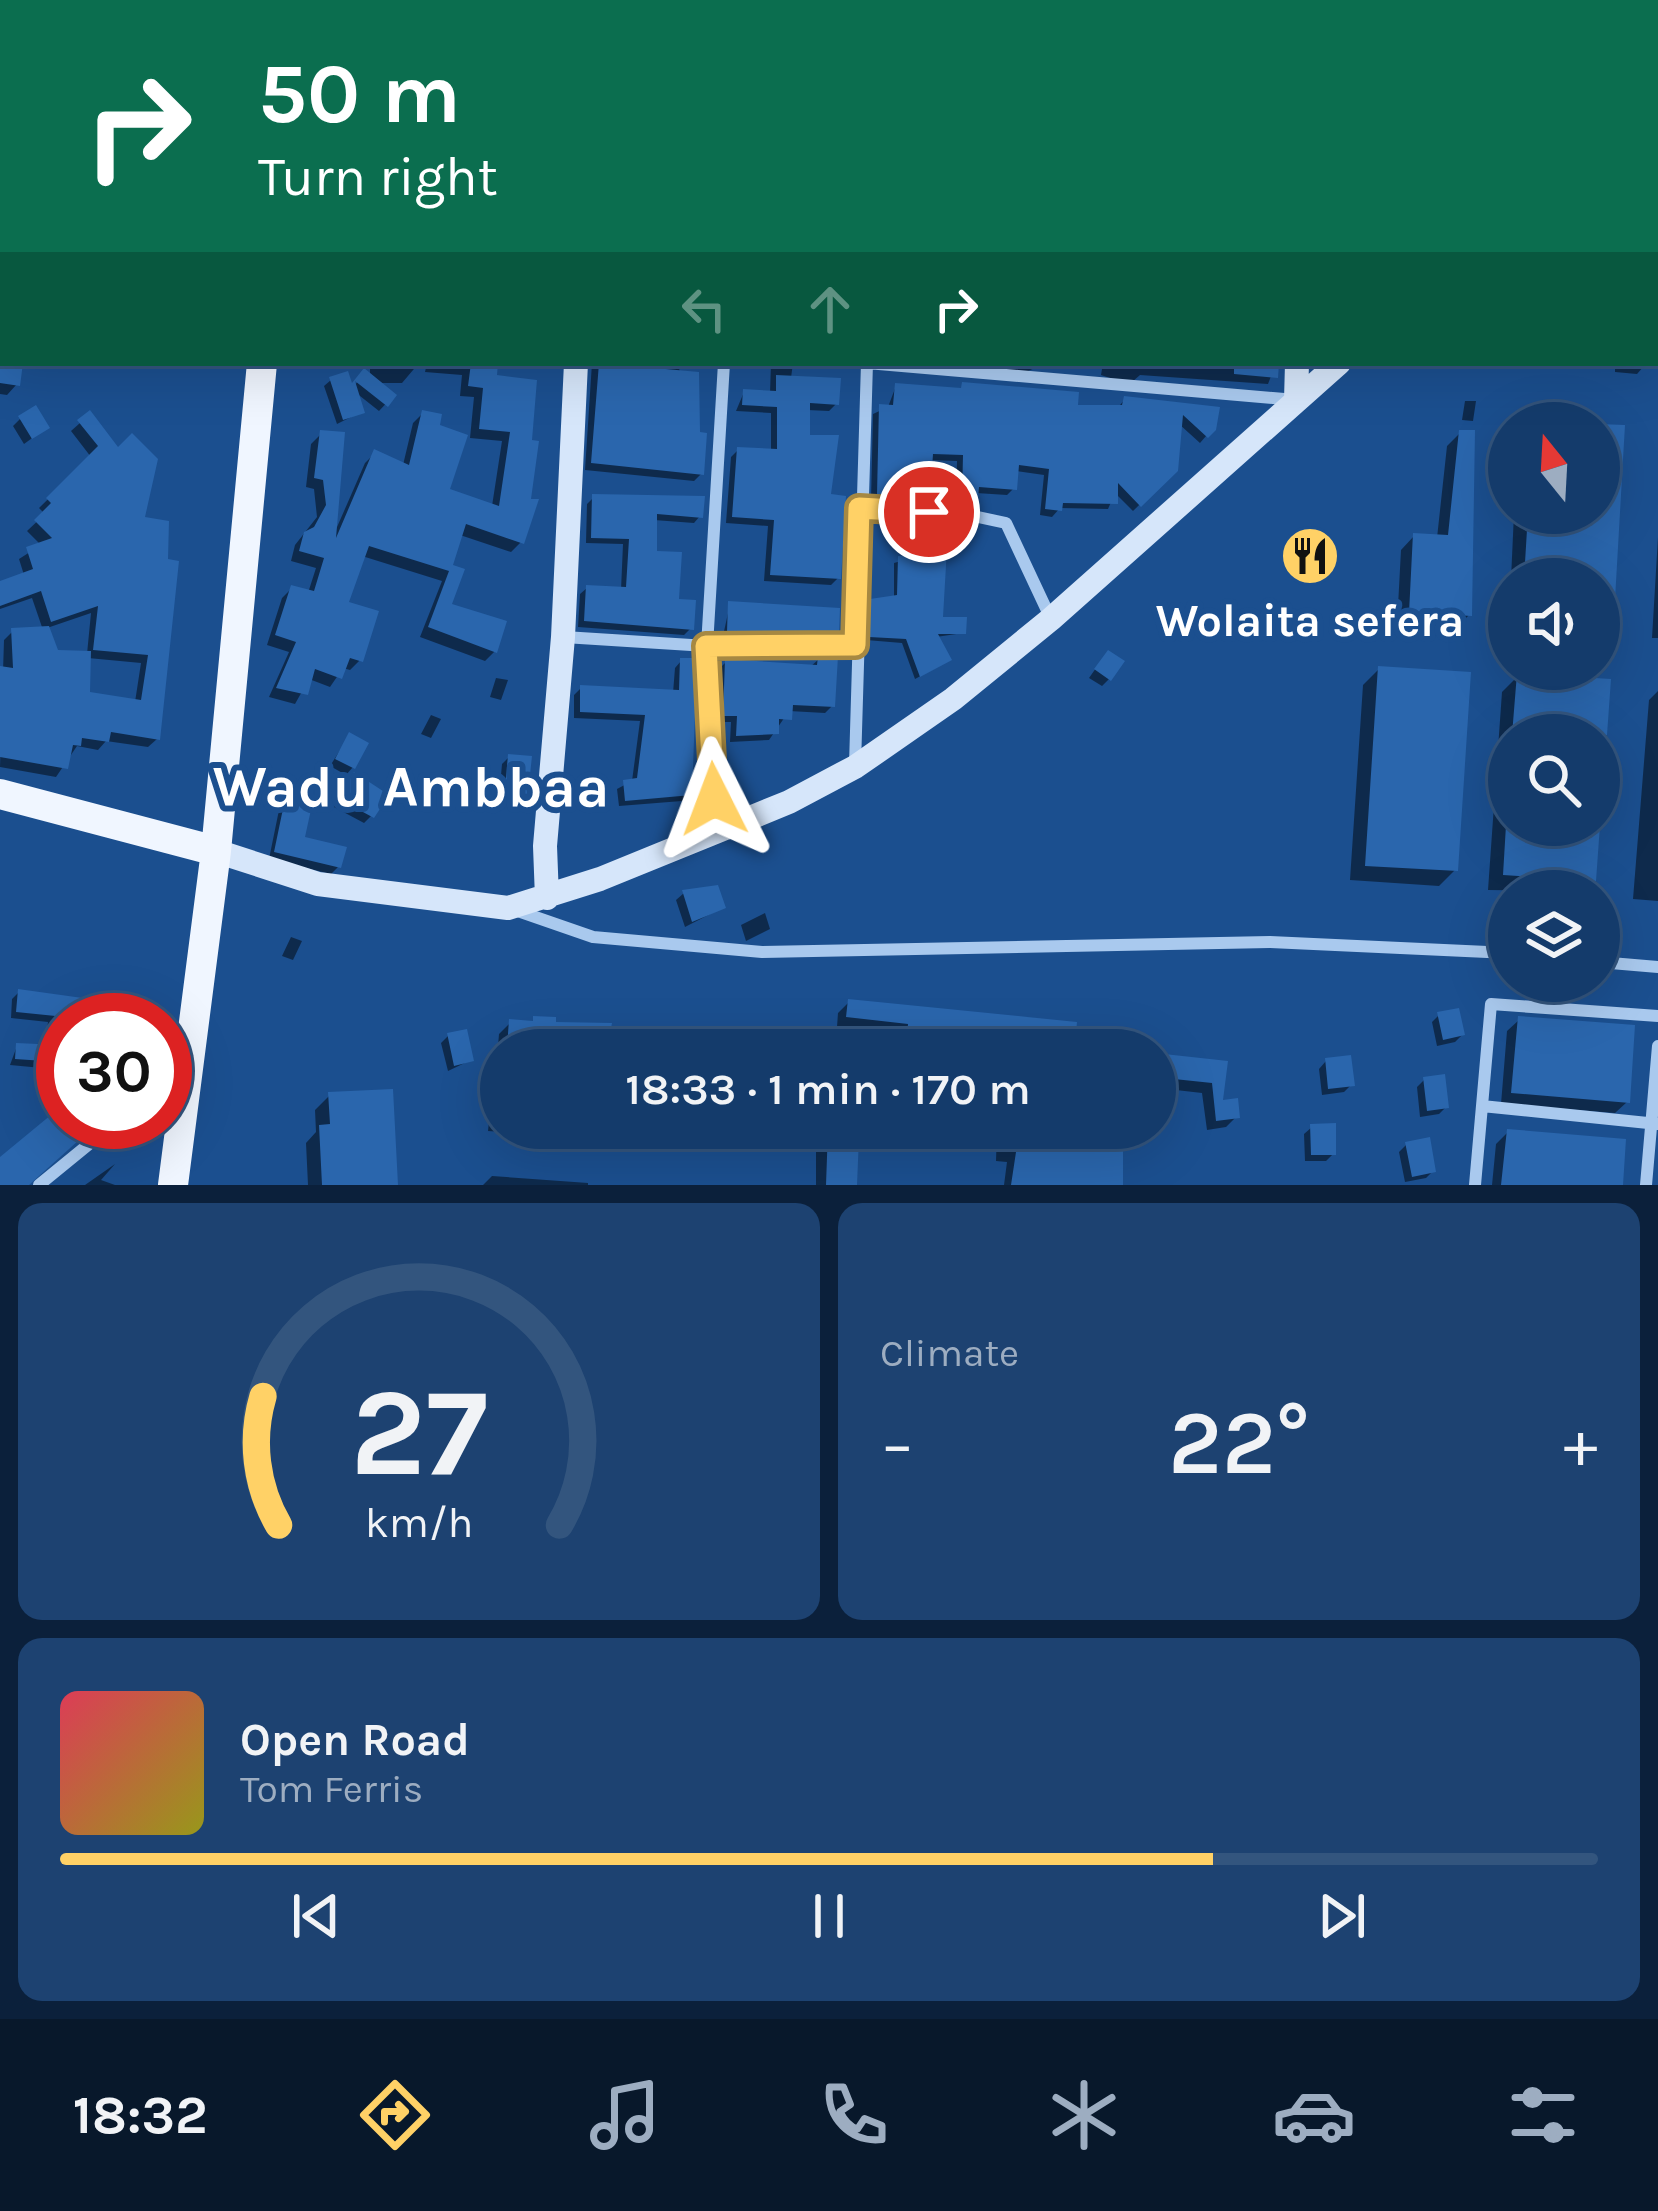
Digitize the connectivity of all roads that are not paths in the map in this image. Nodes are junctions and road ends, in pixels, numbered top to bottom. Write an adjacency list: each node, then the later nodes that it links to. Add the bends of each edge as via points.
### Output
1 (262, 366): 18 (main road)
2 (576, 366): 12 (main road)
3 (724, 366): 14 (street)
4 (867, 366): 10 (street)
5 (936, 366): 8 (street)
6 (1297, 366): 9 (main road)
7 (1336, 366): 9 (main road)
8 (1005, 369): 9 (street)
9 (1296, 400): 11 (main road)
10 (859, 508): 11 (street, via 1006,524); 13 (street)
11 (1051, 619): 15 (main road)
12 (562, 637): 14 (street); 19 (main road)
13 (855, 645): 14 (street); 15 (street)
14 (706, 646): 17 (street)
15 (855, 766): 17 (main road)
16 (0, 794): 18 (main road)
17 (716, 831): 19 (main road)
18 (216, 851): 20 (main road, via 318,884); 25 (main road)
19 (547, 898): 20 (main road)
20 (508, 908): 21 (street, via 593,937 762,952 1270,942)
21 (1488, 952)
22 (1620, 964): 23 (street)
23 (1658, 967)
24 (1658, 1016): 27 (street, via 1495,1002)
25 (192, 1046)
26 (1658, 1046): 28 (street)
27 (1481, 1106): 28 (street); 33 (street)
28 (1654, 1124): 34 (street)
29 (83, 1149): 31 (street)
30 (178, 1149): 32 (main road)
31 (39, 1185)
32 (173, 1185)
33 (1475, 1185)
34 (1646, 1185)

